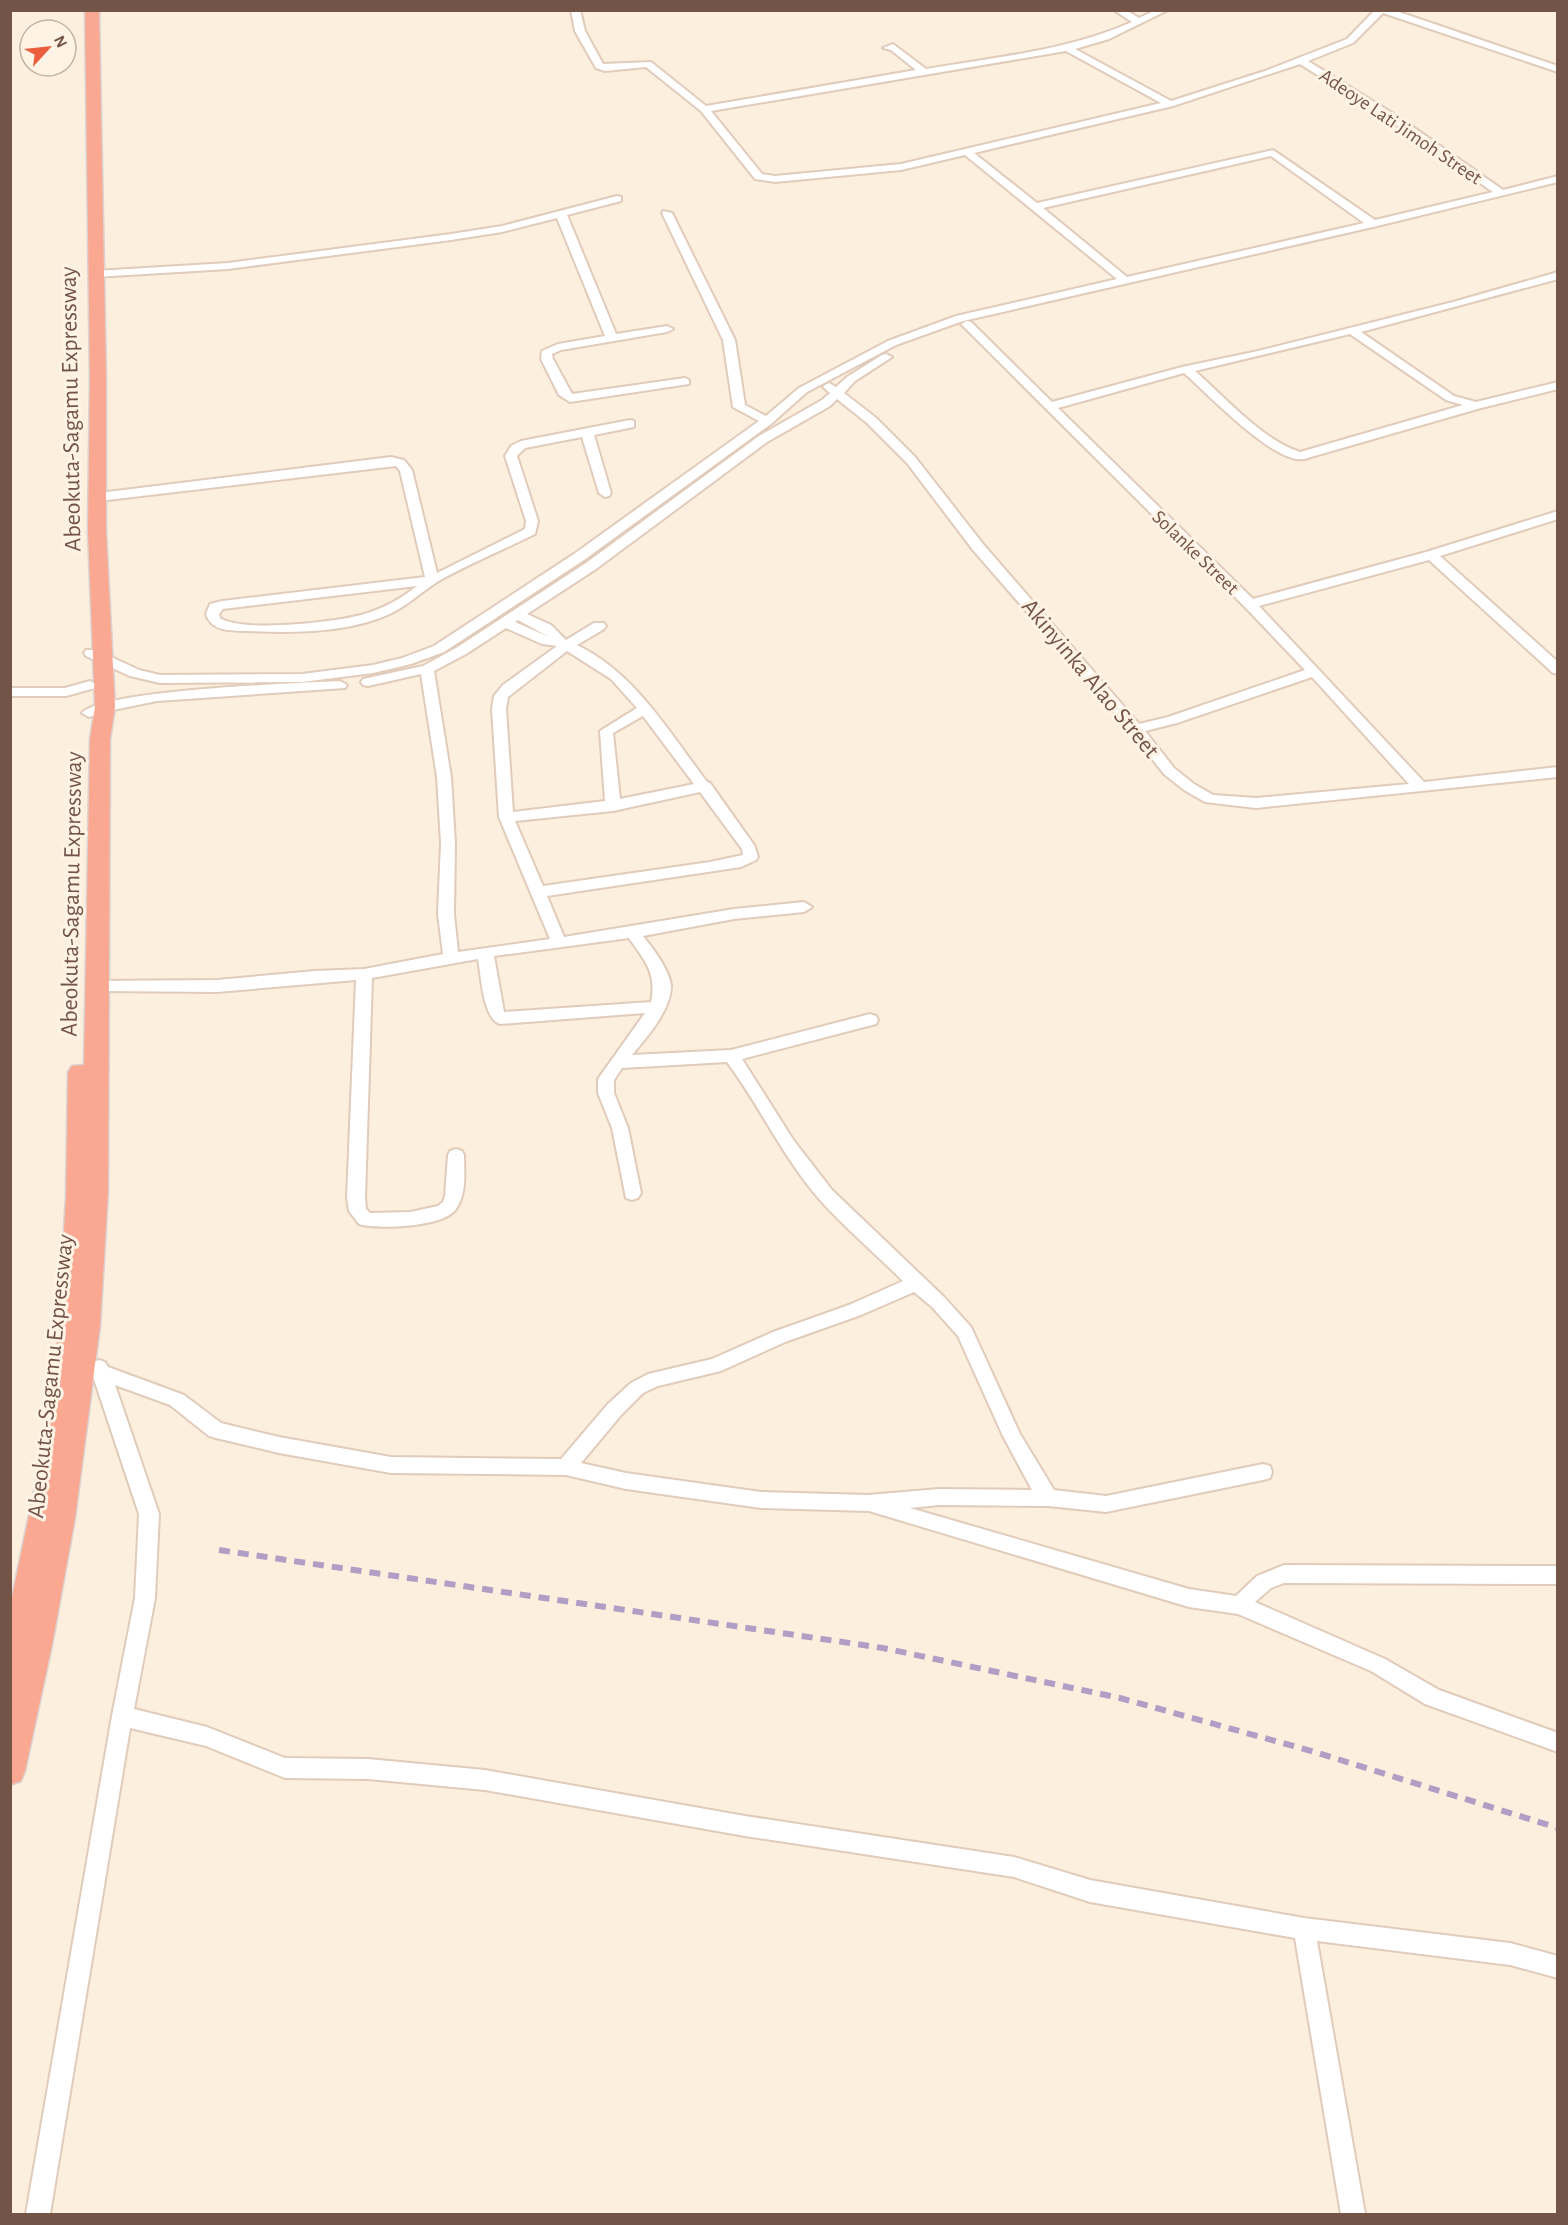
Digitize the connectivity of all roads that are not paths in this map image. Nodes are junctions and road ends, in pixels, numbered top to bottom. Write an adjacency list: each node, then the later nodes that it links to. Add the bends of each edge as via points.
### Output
1 (83, 10): 53 (highway, Abeokuta-Sagamu Expressway, via 84,531)
2 (92, 10): 23 (highway, Abeokuta-Sagamu Expressway)
3 (575, 10): 14 (street, via 580,31 599,66 648,64)
4 (1118, 10): 7 (street)
5 (1164, 10): 7 (street)
6 (1382, 10): 10 (street, via 1350,41); 11 (street)
7 (1139, 22): 9 (street)
8 (888, 48): 12 (street, via 893,47)
9 (1067, 48): 12 (street); 13 (street)
10 (1301, 60): 13 (street); 17 (street, Adeoye Lati Jimoh Street)
11 (1557, 69)
12 (924, 72): 14 (street)
13 (1170, 104): 15 (street)
14 (704, 109): 15 (street, via 753,170 765,179 901,167)
15 (967, 152): 19 (street)
16 (1557, 179): 17 (street)
17 (1501, 193): 22 (street)
18 (617, 199): 21 (street)
19 (1035, 207): 22 (street, via 1273,153); 25 (street)
20 (668, 213): 40 (street, via 729,340 739,407)
21 (561, 214): 23 (street, via 451,237 228,266); 30 (street)
22 (1373, 224): 25 (street)
23 (95, 274): 44 (highway, Abeokuta-Sagamu Expressway)
24 (1557, 275): 29 (street)
25 (1126, 281): 26 (street)
26 (1010, 308): 27 (street); 33 (street, via 920,331)
27 (967, 324): 35 (street, via 874,363); 37 (street, Solanke Street)
28 (667, 329): 30 (street)
29 (1351, 330): 31 (street); 38 (street, via 1450,398)
30 (612, 339): 32 (street, via 558,347 546,353 565,395 581,397)
31 (1186, 369): 37 (street); 38 (street, via 1266,440 1300,456)
32 (685, 382)
33 (814, 384): 35 (street, Akinyinka Alao Street, via 829,387); 36 (street)
34 (1557, 385): 38 (street)
35 (837, 394): 39 (street); 64 (street, Akinyinka Alao Street, via 871,420 911,460 978,547)
36 (795, 397): 39 (street); 40 (street)
37 (1051, 405): 48 (street, Solanke Street)
38 (1477, 405)
39 (819, 407): 49 (street, via 763,439)
40 (767, 421): 59 (street, via 579,557 439,650 377,670)
41 (630, 424): 42 (street)
42 (587, 432): 43 (street); 47 (street, via 515,448 511,456 532,520 531,531)
43 (605, 493)
44 (99, 497): 47 (street, via 400,463 406,470); 53 (highway, Abeokuta-Sagamu Expressway)
45 (1557, 515): 46 (street)
46 (1431, 555): 48 (street); 55 (street)
47 (432, 580): 47 (street, via 222,605 213,610 214,620 242,627 337,624 386,611)
48 (1250, 604): 56 (street, Solanke Street)
49 (519, 615): 50 (street); 52 (street, via 548,630)
50 (507, 622): 52 (street); 54 (street)
51 (599, 626): 52 (street)
52 (562, 644): 62 (street, via 616,676); 69 (street, via 501,696)
53 (97, 656): 57 (street); 58 (highway, Abeokuta-Sagamu Expressway); 63 (highway, Abeokuta-Sagamu Expressway)
54 (427, 669): 59 (street, via 379,681 315,688); 75 (street, via 444,777 448,843 446,914)
55 (1557, 670)
56 (1312, 672): 64 (street); 67 (street, Solanke Street)
57 (160, 679): 59 (street); 61 (street)
58 (90, 685): 60 (street, via 66,692); 63 (highway, Abeokuta-Sagamu Expressway)
59 (209, 686): 61 (street)
60 (10, 692)
61 (157, 697): 63 (street)
62 (645, 709): 66 (street); 68 (street, via 607,731)
63 (97, 710): 77 (highway, Abeokuta-Sagamu Expressway, via 100,739); 85 (highway, Abeokuta-Sagamu Expressway, via 78,1198)
64 (1136, 729): 67 (street, Akinyinka Alao Street, via 1169,771 1210,799 1256,802)
65 (1557, 772): 67 (street, Akinyinka Alao Street)
66 (705, 786): 68 (street); 70 (street, via 749,848 751,857 711,867)
67 (1420, 787)
68 (613, 806): 69 (street)
69 (506, 818): 70 (street)
70 (538, 892): 73 (street)
71 (804, 907): 72 (street, via 734,914)
72 (633, 933): 73 (street); 78 (street, via 659,971 663,984)
73 (559, 943): 74 (street)
74 (485, 952): 75 (street); 78 (street, via 496,1014 500,1018)
75 (452, 957): 76 (street)
76 (364, 974): 77 (street, via 217,986); 82 (street, via 358,1211 365,1219 380,1221 440,1214 449,1209)
77 (96, 985): 85 (highway, Abeokuta-Sagamu Expressway, via 96,1195)
78 (657, 1007): 81 (street)
79 (870, 1020): 80 (street)
80 (731, 1056): 81 (street); 84 (street, via 826,1195)
81 (617, 1062): 83 (street, via 606,1079 606,1093 621,1128)
82 (456, 1155)
83 (632, 1193)
84 (916, 1283): 87 (street, via 715,1366 654,1379 636,1388); 89 (street, via 965,1332 1012,1436)
85 (77, 1349): 86 (street); 93 (highway, Abeokuta-Sagamu Expressway); 96 (highway, Abeokuta-Sagamu Expressway, via 74,1441 56,1557)
86 (102, 1372): 87 (street, via 177,1400 216,1430 279,1445 391,1465); 94 (street, via 149,1514 145,1598)
87 (566, 1467): 90 (street, via 626,1481 761,1500)
88 (1263, 1472): 89 (street, via 1106,1504)
89 (1048, 1498): 90 (street, via 939,1497)
90 (868, 1503): 92 (street, via 1189,1598)
91 (1557, 1575): 92 (street, via 1284,1574 1254,1587)
92 (1240, 1605): 95 (street, via 1370,1661 1432,1697)
93 (10, 1681)
94 (122, 1716): 97 (street, via 207,1737 285,1768 368,1769 485,1780 746,1826 1014,1867 1090,1891); 99 (street)
95 (1557, 1743)
96 (10, 1771)
97 (1304, 1929): 98 (street, via 1510,1954); 100 (street)
98 (1557, 1967)
99 (38, 2214)
100 (1353, 2214)

